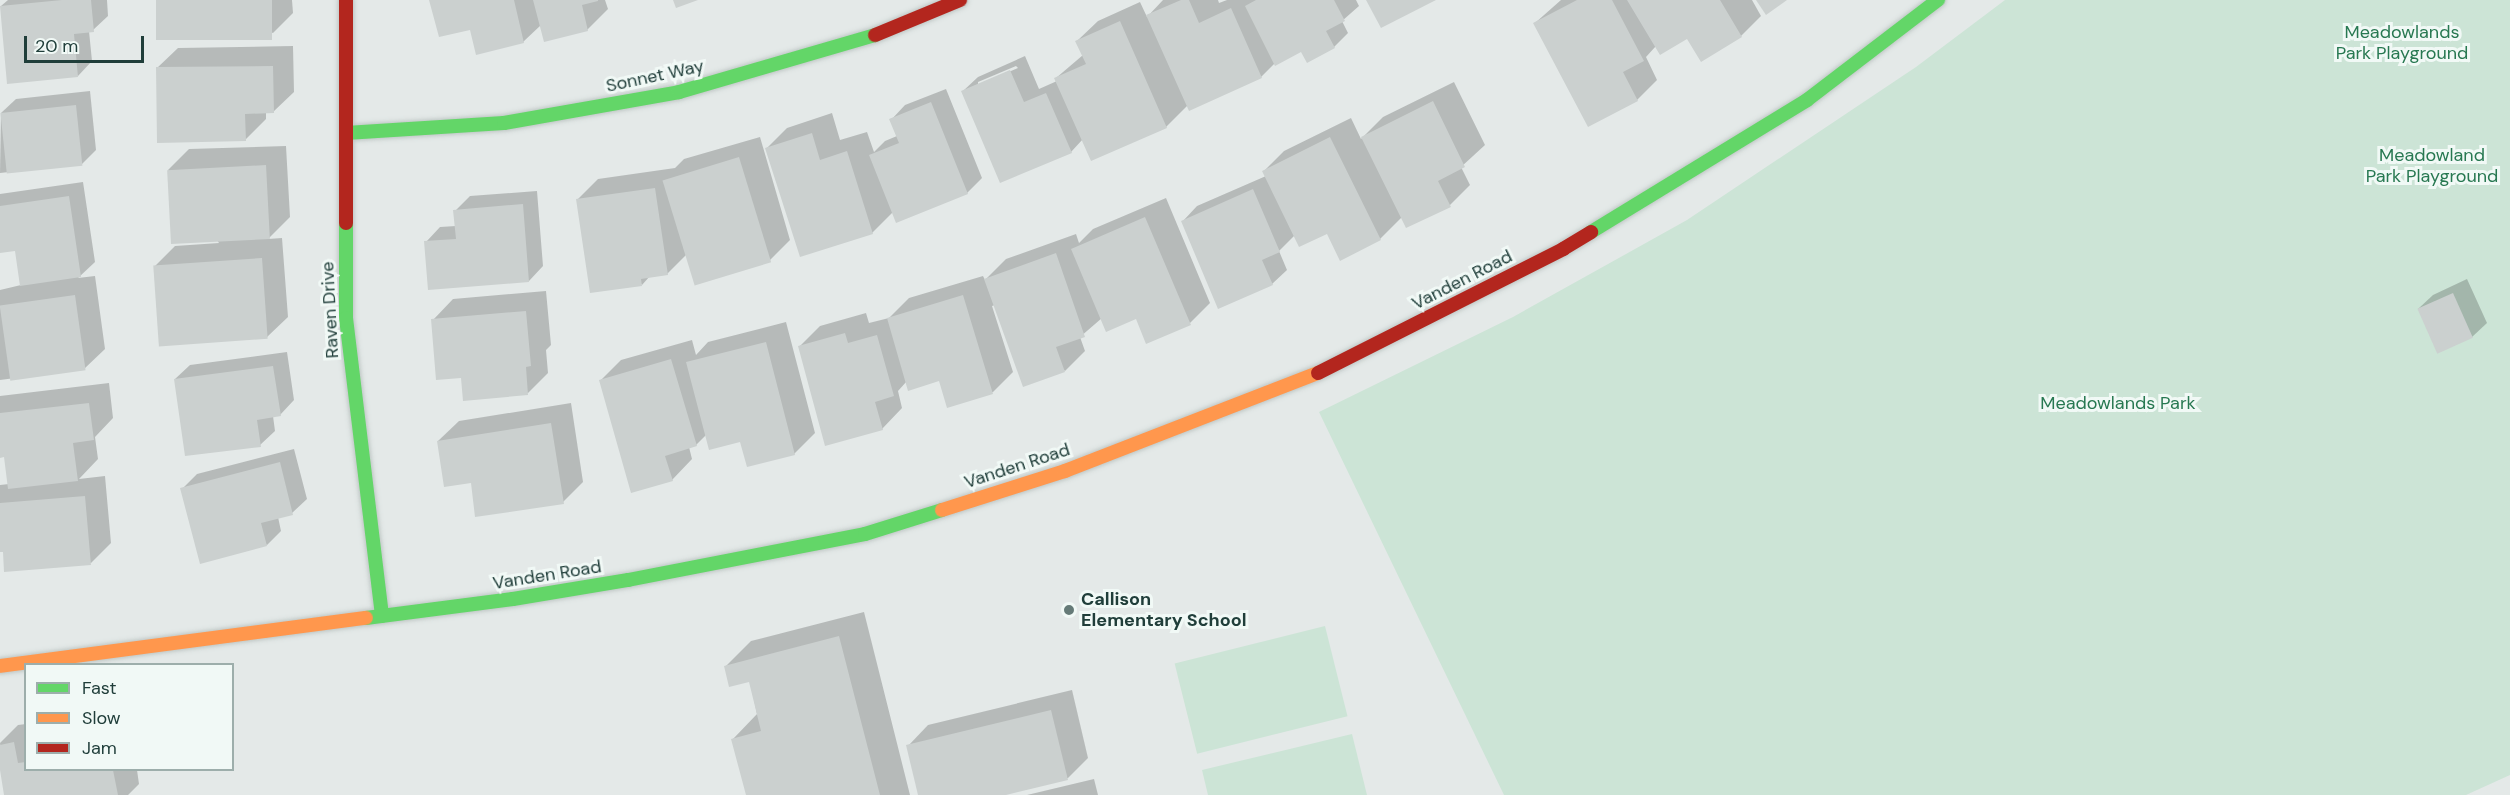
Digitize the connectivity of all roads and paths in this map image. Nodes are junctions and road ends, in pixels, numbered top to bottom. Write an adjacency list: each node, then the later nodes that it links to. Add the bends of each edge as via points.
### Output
1 (346, 0): 4 (street, Raven Drive)
2 (960, 0): 4 (street, Sonnet Way, via 876,34 679,92 504,123)
3 (1938, 0): 5 (street, Vanden Road, via 1807,100 1563,249 1307,378 1065,471 865,534 628,580)
4 (346, 133): 5 (street, Raven Drive, via 346,318)
5 (382, 616): 6 (street, Vanden Road)
6 (0, 666)

